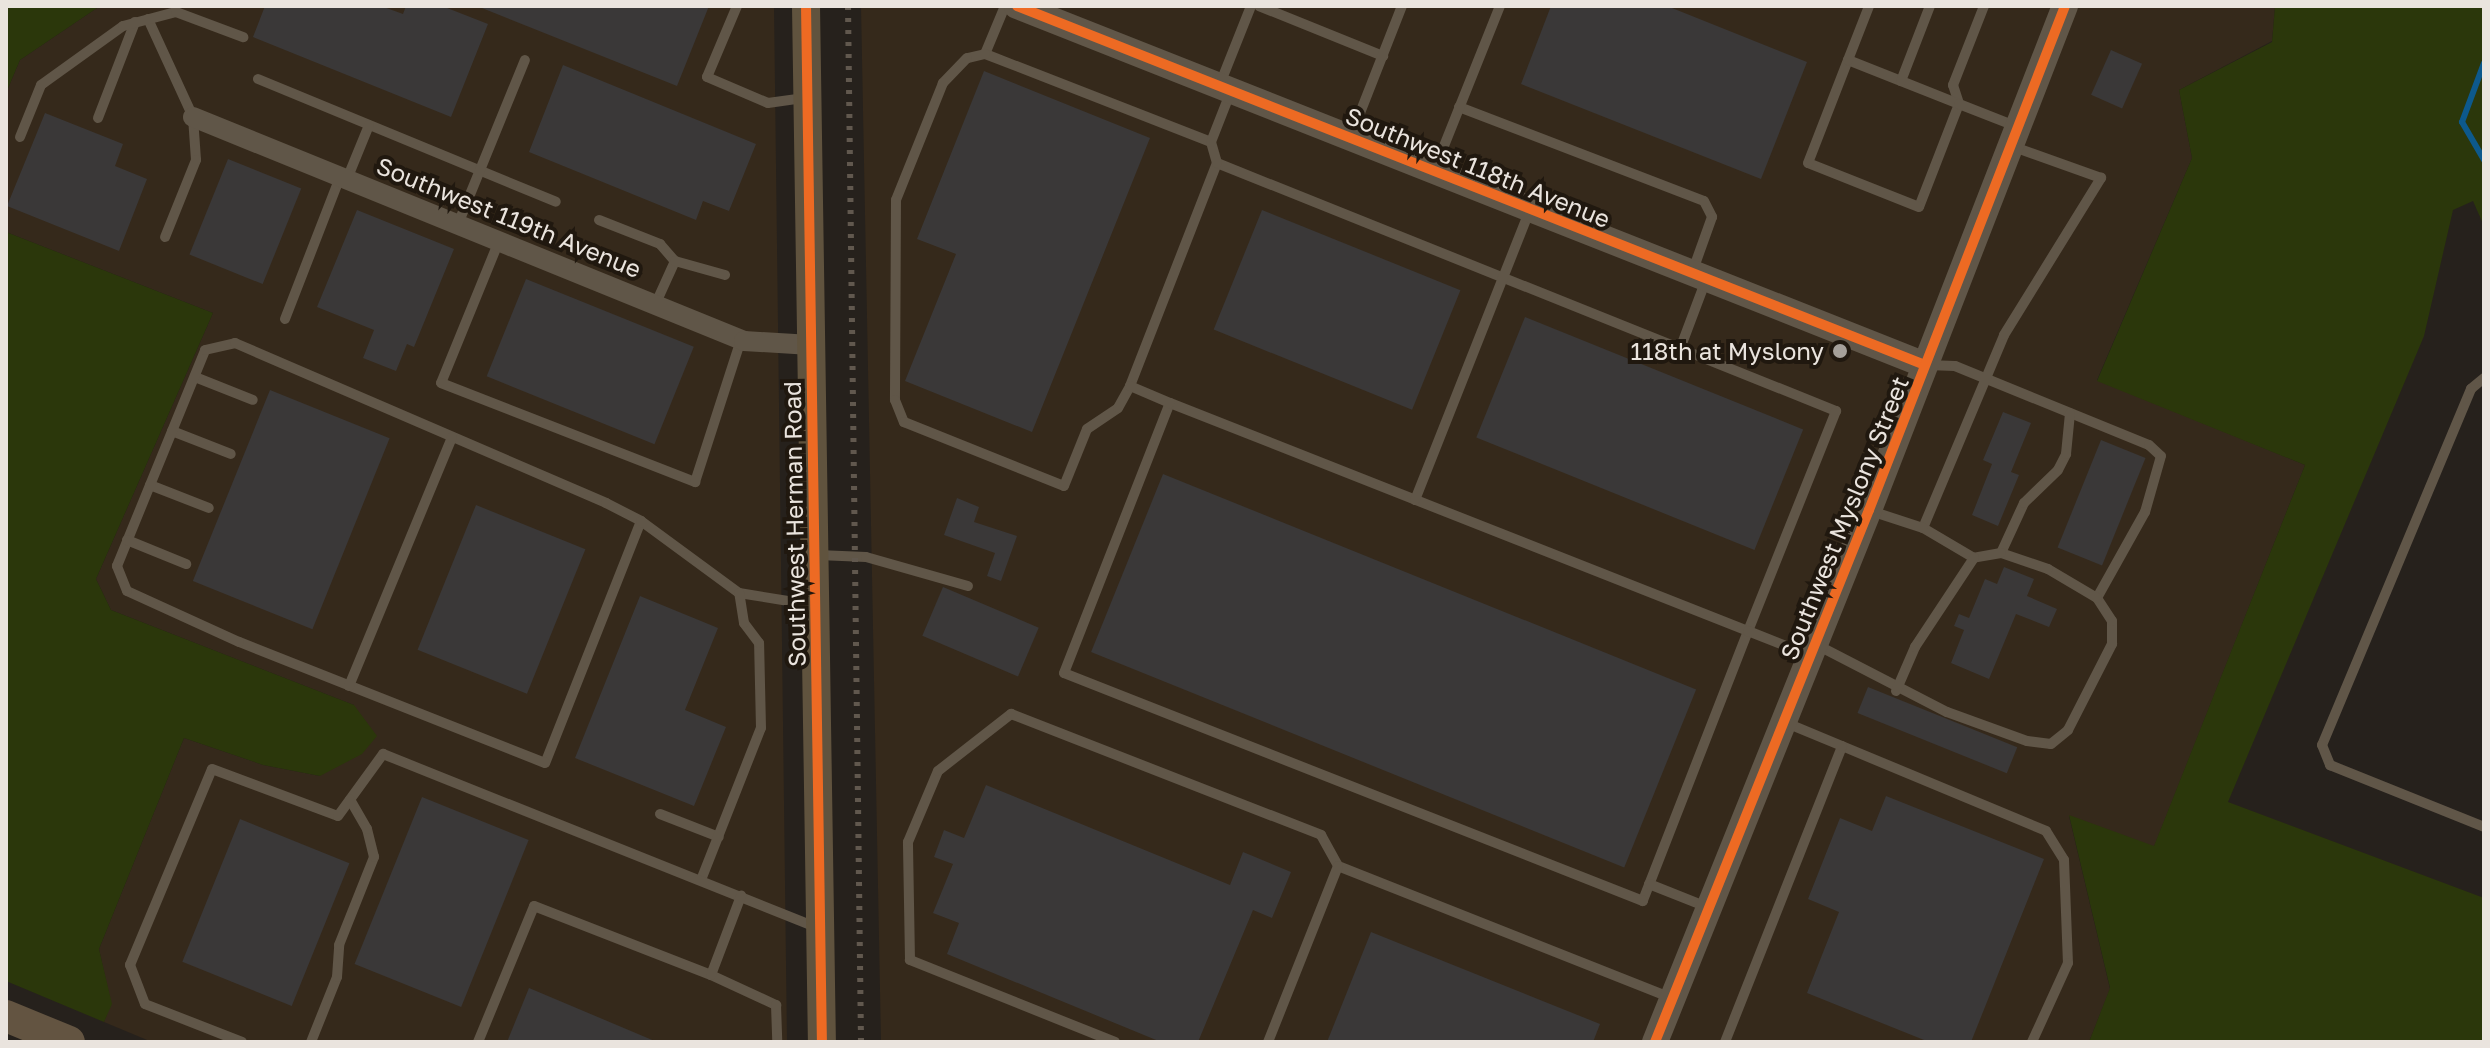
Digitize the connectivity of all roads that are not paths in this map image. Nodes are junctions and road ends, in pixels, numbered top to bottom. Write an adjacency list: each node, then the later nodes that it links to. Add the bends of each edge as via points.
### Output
1 (737, 6): 23 (lane, via 707,77 768,103)
2 (806, 6): 23 (main road, Southwest Herman Road)
3 (1005, 6): 16 (lane)
4 (1017, 6): 22 (street, Southwest 118th Avenue)
5 (1251, 6): 22 (lane)
6 (1259, 6): 17 (lane)
7 (1402, 6): 17 (lane)
8 (1500, 6): 25 (lane)
9 (1869, 6): 19 (lane)
10 (1930, 6): 21 (lane)
11 (1984, 6): 24 (lane, via 1953,85)
12 (2065, 6): 29 (street, Southwest Myslony Street)
13 (148, 19): 14 (lane); 15 (lane, via 176,12); 26 (lane)
14 (135, 22): 27 (lane); 30 (lane, via 41,85)
15 (243, 37)
16 (985, 54): 32 (lane); 56 (lane, via 967,58 943,83 896,200 895,400 904,422 1064,486 1087,429 1118,408)
17 (1383, 56): 31 (lane)
18 (525, 60): 34 (lane)
19 (1848, 60): 21 (lane); 24 (lane, via 1808,163 1835,174 1919,207)
20 (258, 79): 28 (lane)
21 (1901, 81): 24 (lane)
22 (1225, 89): 31 (street, Southwest 118th Avenue); 32 (lane)
23 (807, 98): 50 (main road, Southwest Herman Road)
24 (1959, 104): 29 (lane)
25 (1459, 107): 35 (lane); 45 (lane, via 1704,201 1712,217)
26 (193, 117): 36 (street, Southwest 119th Avenue); 41 (lane, via 196,160)
27 (98, 118)
28 (369, 125): 34 (lane); 36 (lane)
29 (2013, 136): 52 (street, Southwest Myslony Street); 54 (lane, via 2101,178)
30 (20, 137)
31 (1350, 138): 35 (street, Southwest 118th Avenue)
32 (1211, 142): 33 (lane)
33 (1217, 163): 46 (lane); 56 (lane)
34 (480, 171): 37 (lane); 40 (lane)
35 (1434, 171): 38 (street, Southwest 118th Avenue)
36 (344, 178): 40 (street, Southwest 119th Avenue); 48 (lane)
37 (556, 202)
38 (1530, 209): 45 (street, Southwest 118th Avenue); 46 (lane)
39 (599, 220): 43 (lane, via 660,244)
40 (458, 224): 42 (street, Southwest 119th Avenue)
41 (165, 237)
42 (499, 241): 47 (street, Southwest 119th Avenue); 49 (lane, via 441,383 695,482)
43 (675, 261): 44 (lane); 47 (lane)
44 (725, 275)
45 (1700, 276): 51 (lane); 52 (street, Southwest 118th Avenue)
46 (1502, 278): 51 (lane); 64 (lane)
47 (655, 305): 49 (street, Southwest 119th Avenue)
48 (285, 319)
49 (741, 340): 50 (street, Southwest 119th Avenue)
50 (811, 345): 71 (main road, Southwest Herman Road)
51 (1680, 349): 78 (lane, via 1836,411)
52 (1925, 365): 54 (lane, via 1955,366); 66 (street, Southwest Myslony Street)
53 (195, 377): 57 (lane); 60 (lane); 61 (lane, via 205,350 235,343)
54 (1983, 378): 59 (lane); 68 (lane)
55 (2484, 378): 86 (lane, via 2471,389 2322,745 2330,765)
56 (1130, 386): 58 (lane)
57 (253, 400)
58 (1170, 403): 64 (lane); 90 (lane, via 1064,673 1643,901)
59 (2070, 413): 70 (lane, via 2066,454 2058,470 2024,503); 76 (lane, via 2149,445 2161,456 2145,512)
60 (172, 431): 62 (lane); 63 (lane)
61 (452, 437): 67 (lane); 80 (lane)
62 (231, 454)
63 (150, 485): 65 (lane); 69 (lane)
64 (1415, 500): 78 (lane)
65 (209, 508)
66 (1869, 510): 68 (lane); 79 (street, Southwest Myslony Street)
67 (641, 521): 75 (lane); 80 (lane, via 545,763)
68 (1923, 528): 72 (lane)
69 (127, 540): 73 (lane); 80 (lane, via 117,566 127,591)
70 (2001, 553): 72 (lane); 76 (lane, via 2048,569)
71 (814, 555): 74 (lane, via 866,557); 77 (main road, Southwest Herman Road)
72 (1974, 558): 81 (lane, via 1915,647)
73 (186, 564)
74 (968, 586)
75 (739, 593): 77 (lane); 87 (lane, via 744,623 759,643 761,728)
76 (2097, 598): 81 (lane, via 2112,621 2112,644 2068,730 2051,744 2027,741)
77 (815, 606): 93 (main road, Southwest Herman Road)
78 (1748, 631): 79 (lane); 90 (lane)
79 (1813, 650): 81 (lane); 82 (street, Southwest Myslony Street)
80 (349, 686)
81 (1896, 691)
82 (1784, 722): 83 (lane); 92 (street, Southwest Myslony Street)
83 (1842, 746): 106 (lane); 107 (lane, via 2046,831 2064,860 2068,963)
84 (350, 800): 89 (lane, via 383,754); 98 (lane, via 338,816 212,769 130,965 145,1004); 99 (lane, via 367,829 374,857 339,945 337,977)
85 (660, 814): 87 (lane)
86 (2484, 827)
87 (719, 837): 89 (lane)
88 (1338, 866): 95 (lane); 103 (lane, via 1321,835 1011,714 938,771 908,842 910,960); 104 (lane)
89 (701, 880): 91 (lane)
90 (1649, 884): 92 (lane)
91 (741, 896): 93 (lane); 94 (lane)
92 (1711, 909): 95 (street, Southwest Myslony Street)
93 (820, 929): 102 (main road, Southwest Herman Road)
94 (711, 975): 100 (lane, via 534,906); 101 (lane, via 776,1005)
95 (1674, 999): 105 (street, Southwest Myslony Street)
96 (6, 1016): 97 (main road)
97 (69, 1042)
98 (242, 1042)
99 (311, 1042)
100 (478, 1042)
101 (777, 1042)
102 (822, 1042)
103 (1115, 1042)
104 (1268, 1042)
105 (1655, 1042)
106 (1725, 1042)
107 (2032, 1042)

